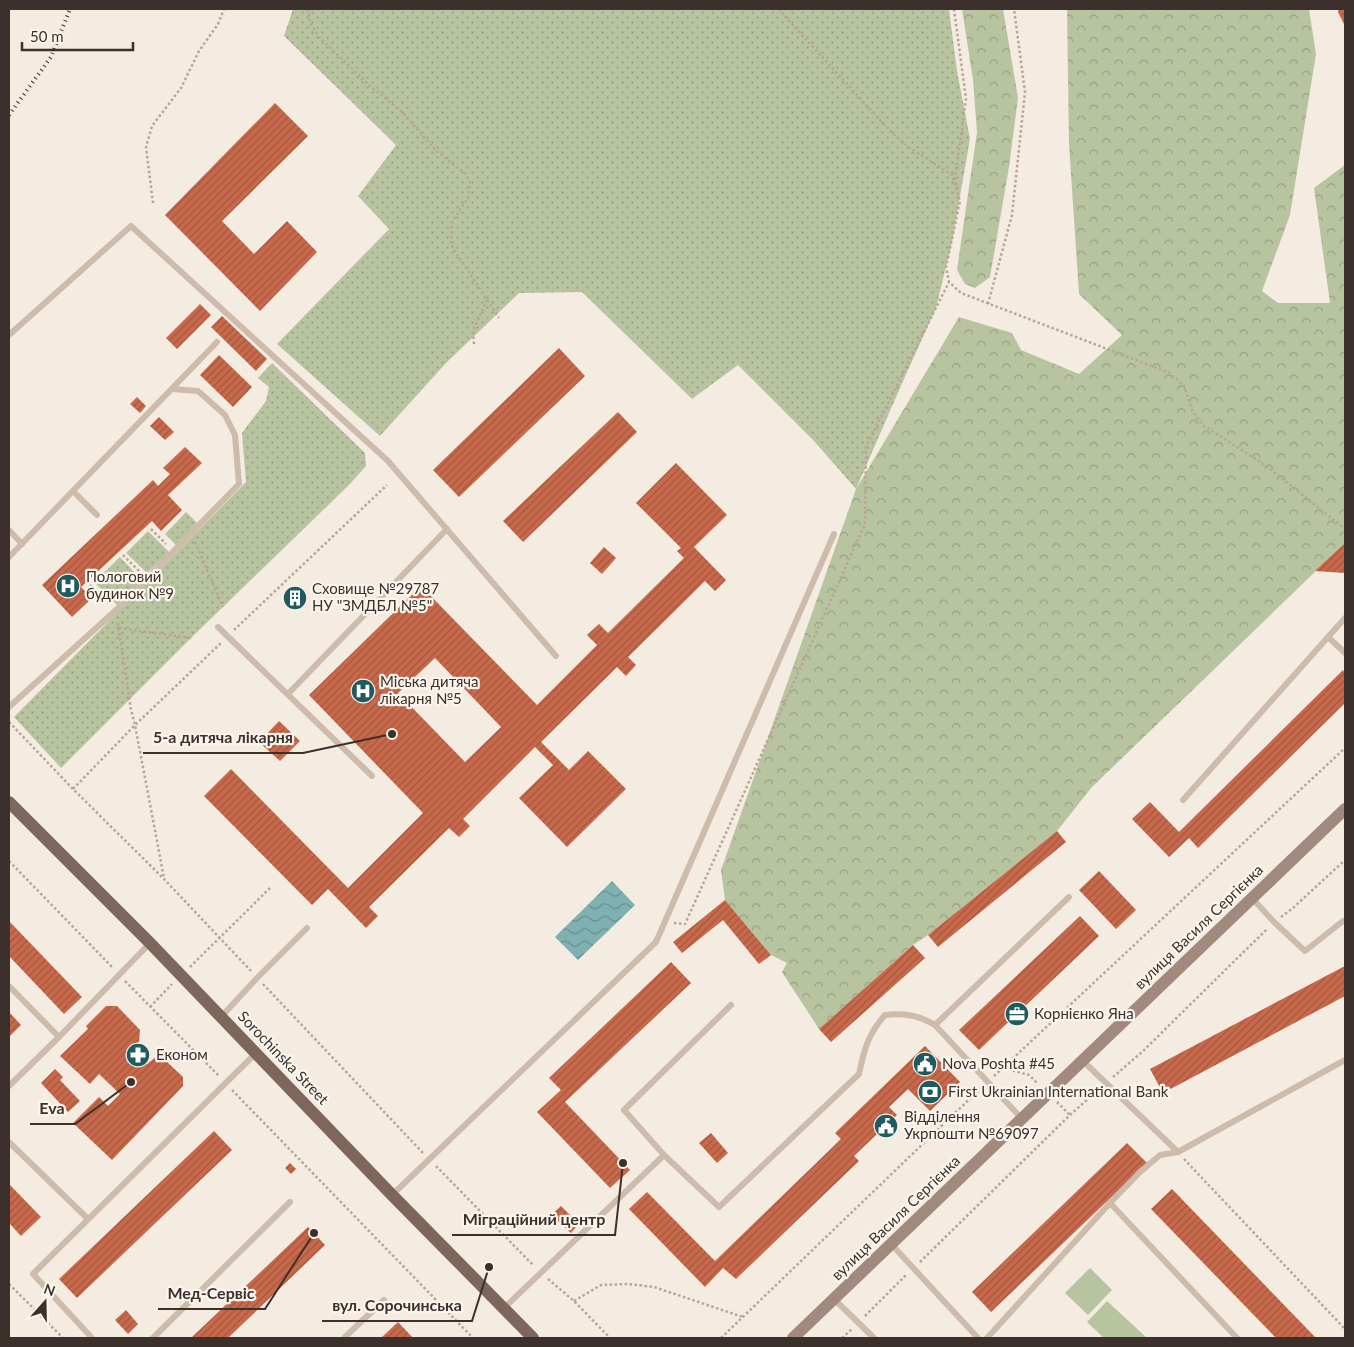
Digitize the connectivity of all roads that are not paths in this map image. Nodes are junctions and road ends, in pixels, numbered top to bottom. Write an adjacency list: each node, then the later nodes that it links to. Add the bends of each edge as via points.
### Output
1 (9, 335): 6 (lane, via 131,226 388,461)
2 (217, 342): 3 (lane)
3 (172, 389): 4 (lane); 17 (lane, via 198,391 225,414 235,435 239,484 116,610)
4 (74, 492): 5 (lane); 9 (lane)
5 (97, 515)
6 (447, 529): 15 (lane); 16 (lane)
7 (9, 530): 9 (lane)
8 (834, 534): 40 (lane, via 656,942)
9 (22, 544): 10 (lane)
10 (9, 558)
11 (1345, 618): 13 (lane)
12 (218, 627): 16 (lane)
13 (1328, 637): 14 (lane); 19 (lane)
14 (1345, 653)
15 (556, 656)
16 (288, 694): 18 (lane)
17 (9, 708)
18 (372, 776)
19 (1183, 800)
20 (9, 802): 26 (main road, Sorochinska Street)
21 (1345, 809): 23 (main road, вулиця Василя Сергієнка)
22 (1069, 897): 30 (lane)
23 (1252, 898): 24 (lane, via 1305,951); 34 (main road, вулиця Василя Сергієнка)
24 (1343, 921)
25 (307, 928): 29 (lane)
26 (150, 944): 29 (main road, Sorochinska Street); 31 (lane)
27 (9, 986): 31 (lane)
28 (731, 1004): 39 (lane, via 624,1110)
29 (221, 1017): 32 (main road, Sorochinska Street)
30 (935, 1025): 36 (lane); 39 (lane, via 910,1014 884,1014 870,1035 859,1074 719,1207)
31 (59, 1037): 35 (lane)
32 (256, 1053): 40 (main road, Sorochinska Street); 43 (lane)
33 (1345, 1060): 38 (lane)
34 (1083, 1061): 36 (main road, вулиця Василя Сергієнка); 38 (lane)
35 (9, 1086)
36 (1022, 1119): 44 (main road, вулиця Василя Сергієнка)
37 (9, 1142): 43 (lane)
38 (1178, 1152): 42 (lane, via 1160,1155)
39 (664, 1155): 47 (lane)
40 (392, 1195): 47 (main road, Sorochinska Street)
41 (290, 1202): 49 (lane)
42 (1110, 1203): 55 (lane); 56 (lane)
43 (88, 1219): 48 (lane, via 33,1274)
44 (892, 1244): 45 (main road, вулиця Василя Сергієнка); 54 (lane)
45 (834, 1299): 52 (main road, вулиця Василя Сергієнка); 53 (lane)
46 (384, 1300): 50 (lane)
47 (503, 1309): 51 (main road, Sorochinska Street)
48 (92, 1338)
49 (153, 1338)
50 (344, 1338)
51 (533, 1338)
52 (793, 1338)
53 (874, 1338)
54 (978, 1338)
55 (988, 1338)
56 (1237, 1338)

